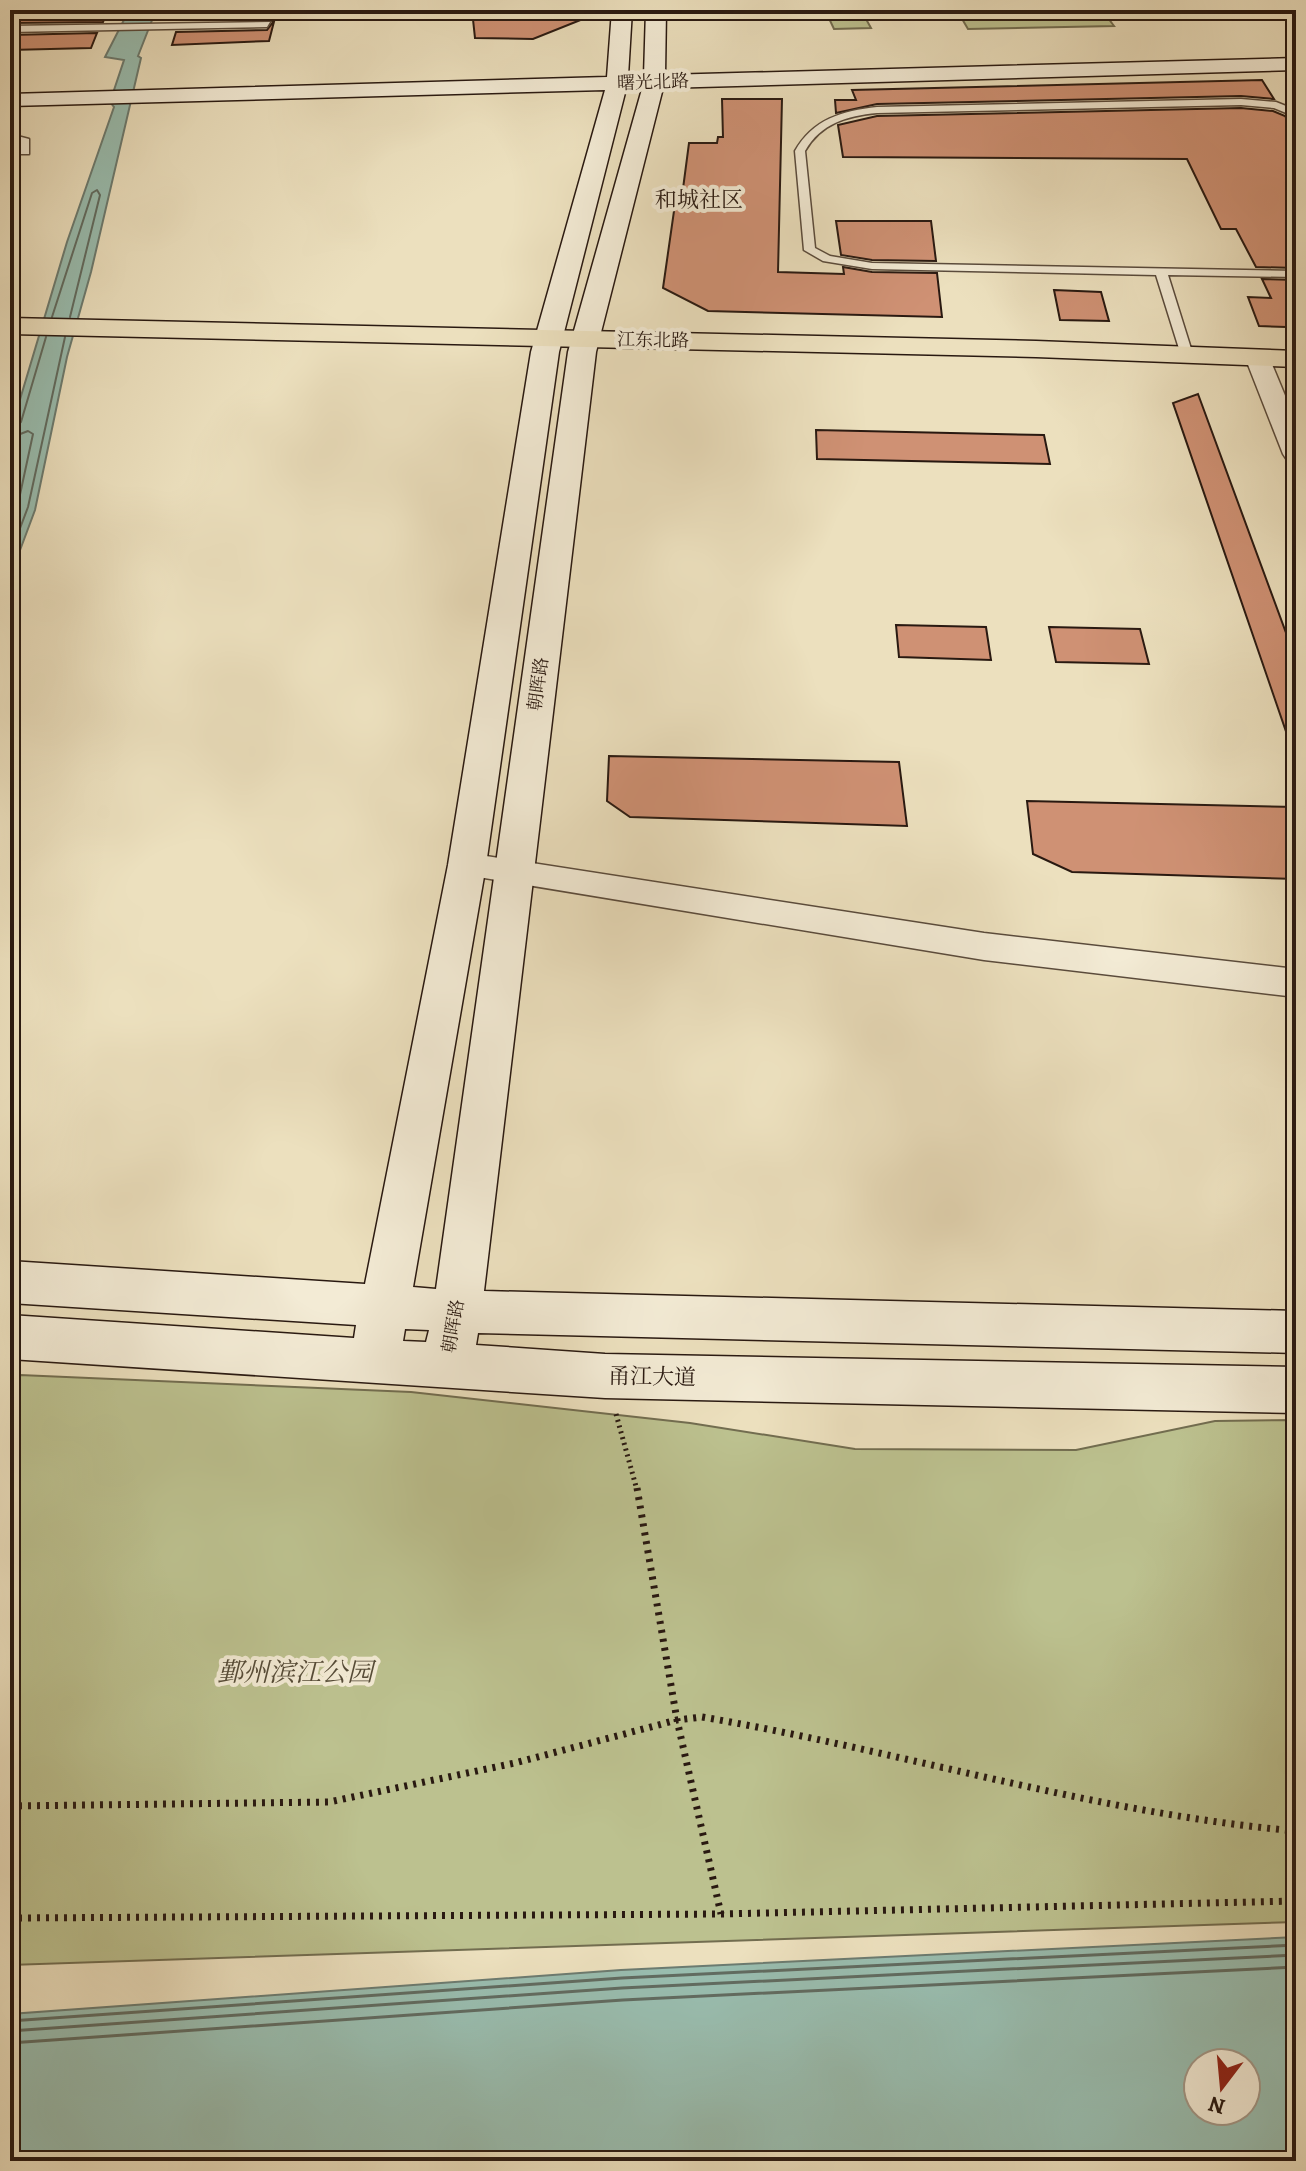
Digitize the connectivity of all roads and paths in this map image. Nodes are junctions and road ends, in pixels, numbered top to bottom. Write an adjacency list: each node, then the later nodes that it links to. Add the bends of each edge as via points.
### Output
1 (622, 10): 8 (main road, 朝晖路)
2 (656, 10): 7 (main road, 朝晖路)
3 (267, 24): 4 (lane)
4 (10, 29)
5 (1296, 44): 7 (main road, 曙光北路)
6 (1296, 64): 7 (main road, 曙光北路)
7 (654, 73): 8 (main road, 曙光北路); 21 (main road, 朝晖路)
8 (618, 74): 10 (main road, 曙光北路); 20 (main road, 朝晖路)
9 (10, 79): 10 (main road, 曙光北路)
10 (66, 88): 11 (main road, 曙光北路)
11 (10, 100)
12 (1296, 114): 15 (lane, via 1276,105 1241,102 877,110 842,114 804,140 800,151 806,236 810,250 827,259 872,266)
13 (10, 137): 14 (lane, via 25,141)
14 (25, 152)
15 (1161, 271): 16 (lane); 22 (lane)
16 (1296, 274)
17 (10, 326): 18 (main road, 江东北路)
18 (84, 334): 19 (main road, 江东北路); 20 (main road, 江东北路)
19 (10, 339)
20 (546, 344): 21 (main road, 江东北路); 27 (main road, 朝晖路)
21 (583, 345): 22 (main road, 江东北路); 24 (main road, 江东北路); 28 (main road, 朝晖路)
22 (1187, 355): 24 (main road, 江东北路)
23 (1296, 359): 24 (main road, 江东北路)
24 (1259, 364): 25 (main road, 江东北路); 26 (street)
25 (1296, 372)
26 (1296, 454)
27 (467, 865): 28 (street); 31 (main road, 朝晖路)
28 (513, 872): 29 (street, via 1021,952); 32 (main road, 朝晖路)
29 (1296, 983)
30 (10, 1282): 31 (main road)
31 (386, 1307): 32 (main road); 35 (main road, 朝晖路)
32 (457, 1311): 33 (main road); 36 (main road, 朝晖路)
33 (1296, 1332)
34 (10, 1337): 35 (main road, 甬江大道)
35 (375, 1359): 36 (main road, 甬江大道)
36 (447, 1364): 37 (main road, 甬江大道)
37 (605, 1376): 38 (main road, 甬江大道); 39 (path, via 635,1478)
38 (1296, 1390)
39 (677, 1720): 40 (path, via 515,1763 329,1802); 41 (path, via 733,1721 1155,1816); 43 (path)
40 (10, 1806)
41 (1296, 1831)
42 (1296, 1901): 43 (path)
43 (721, 1914): 44 (path)
44 (10, 1918)

